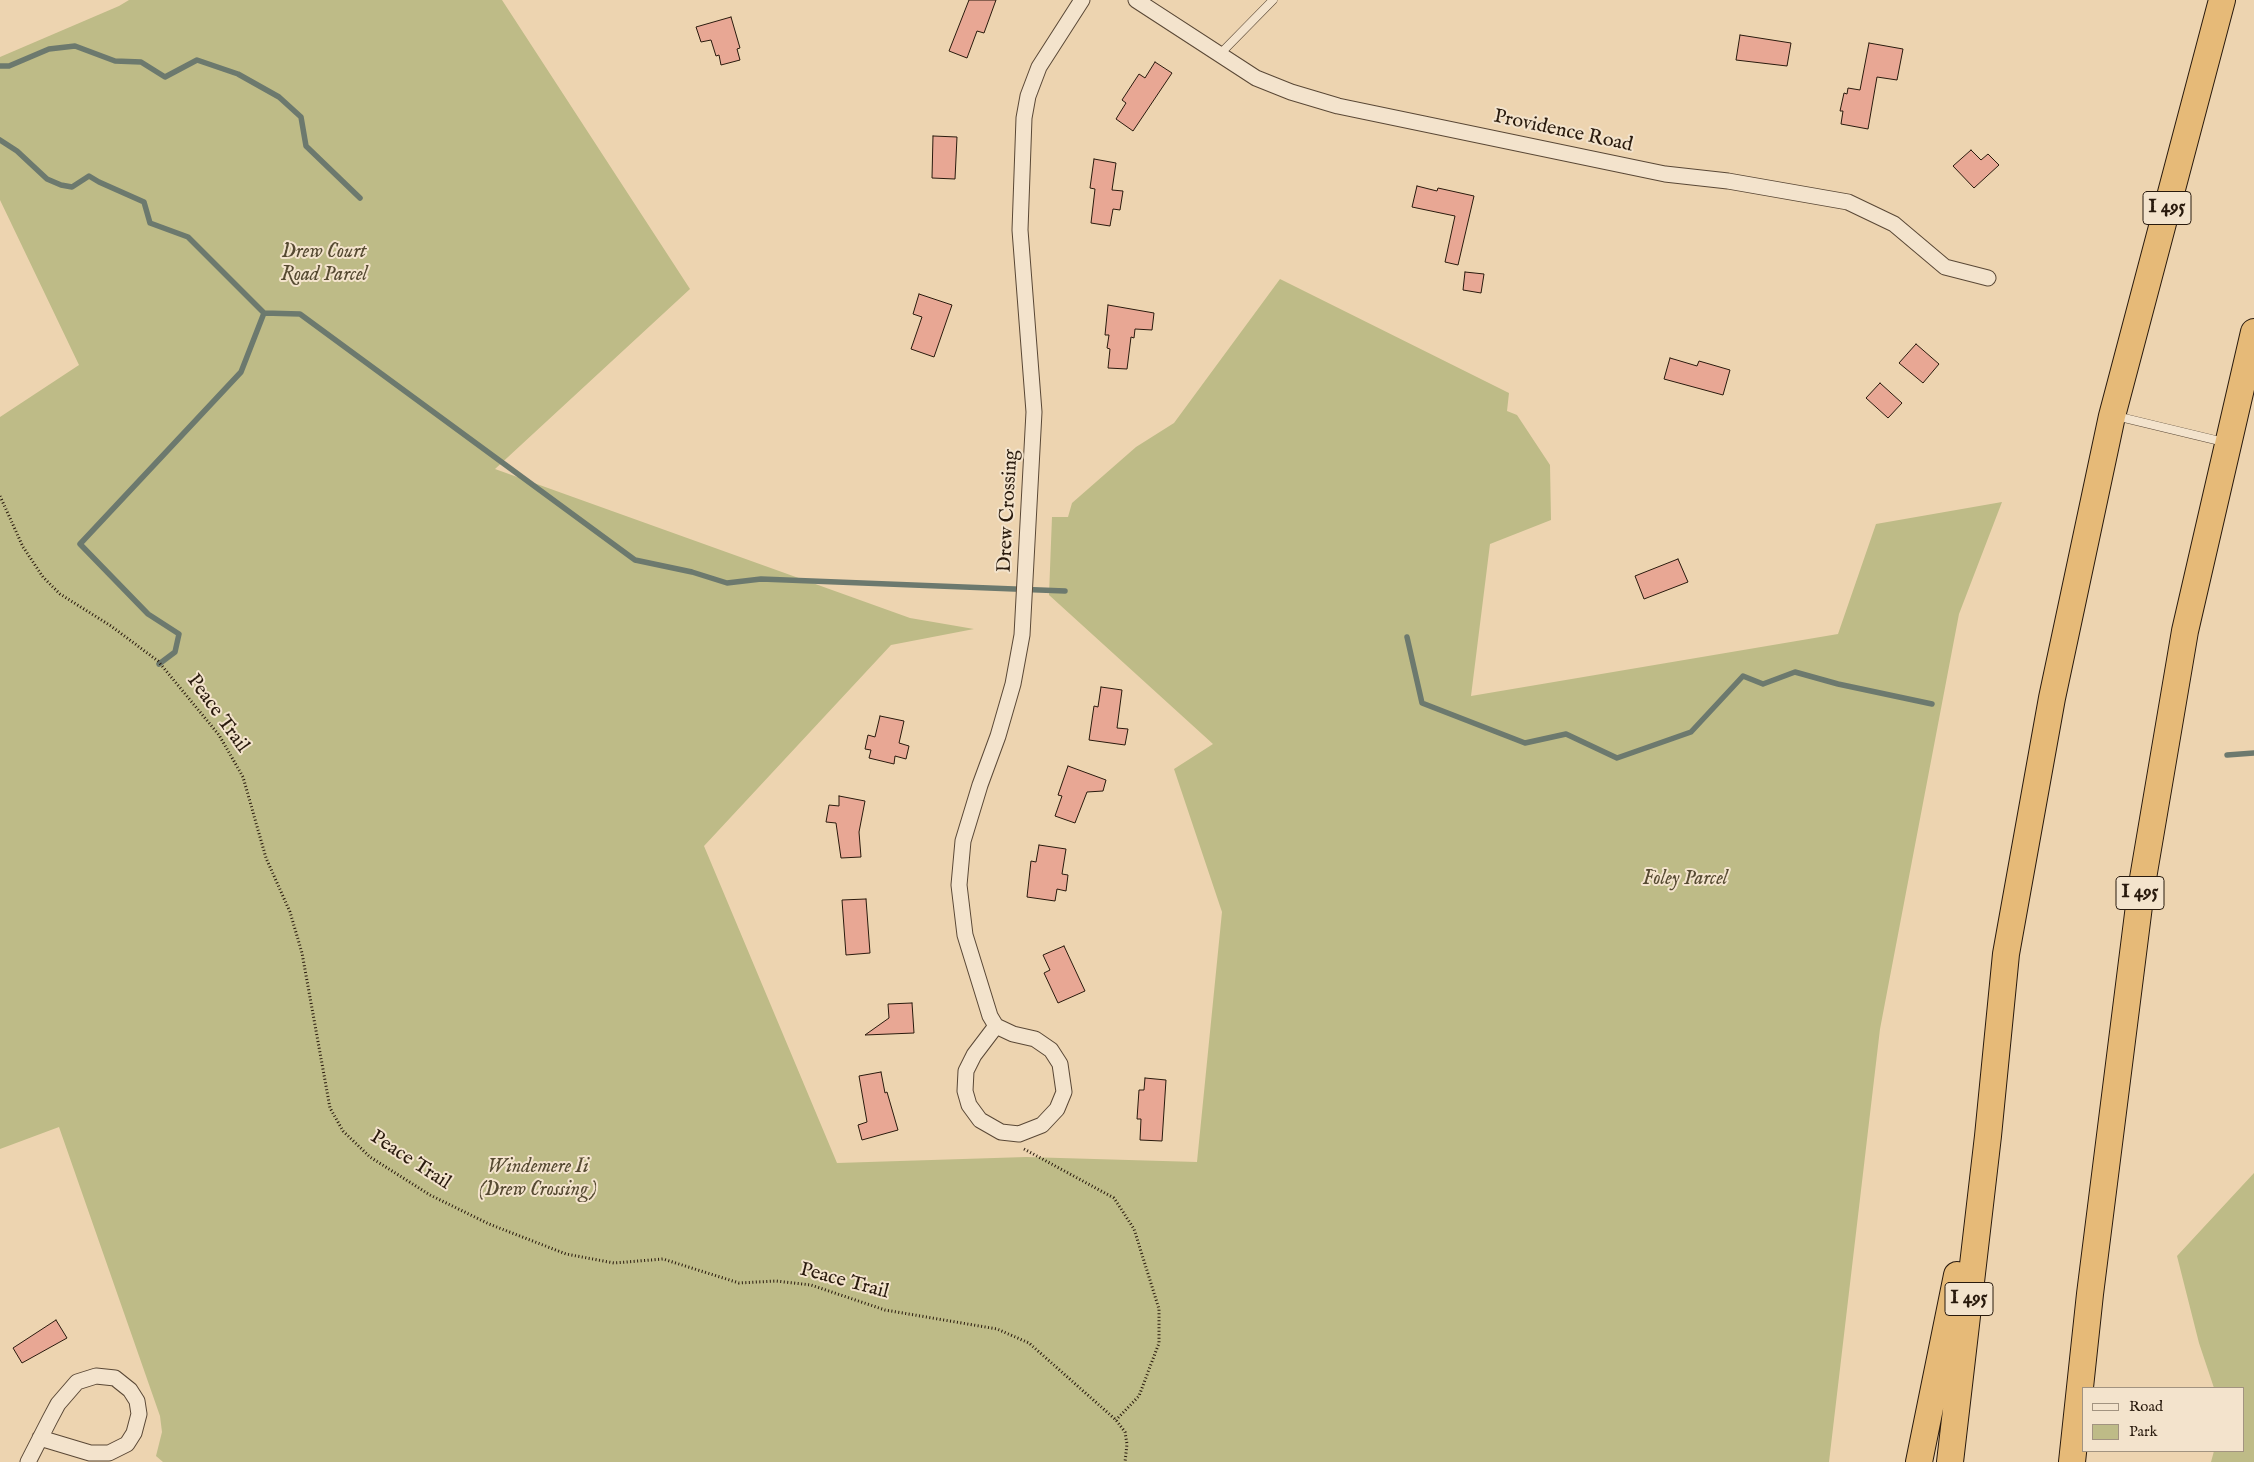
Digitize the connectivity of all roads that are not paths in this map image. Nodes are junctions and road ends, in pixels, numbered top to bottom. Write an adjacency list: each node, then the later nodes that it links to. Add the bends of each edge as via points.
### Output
1 (1082, 0): 10 (street, Drew Crossing, via 1039,67 1024,118 1020,230 1034,412 1022,636 1013,684 963,841 958,886 965,934 978,982)
2 (1136, 0): 5 (street, Providence Road)
3 (1273, 0): 5 (lane)
4 (2222, 0): 8 (highway, I 495)
5 (1220, 54): 6 (street, Providence Road, via 1256,78 1338,106 1665,174 1728,181 1848,202 1894,224 1945,267)
6 (1988, 278)
7 (2254, 332): 9 (highway, I 495)
8 (2112, 416): 9 (lane); 11 (highway, I 495, via 2054,689 2006,954)
9 (2228, 443): 16 (highway, I 495, via 2185,631 2141,890)
10 (996, 1026): 10 (street, via 1036,1039 1051,1050 1060,1064 1064,1092 1058,1110 1042,1125 1019,1134 1001,1132 980,1120 969,1105 965,1091 966,1071)
11 (1988, 1136): 14 (highway); 15 (highway, I 495)
12 (40, 1438): 12 (street, via 58,1404 72,1386 83,1379 102,1375 115,1378 130,1390 137,1402 139,1414 134,1433 126,1444 110,1453 90,1454); 13 (street)
13 (28, 1462)
14 (1919, 1462)
15 (1950, 1462)
16 (2072, 1462)

